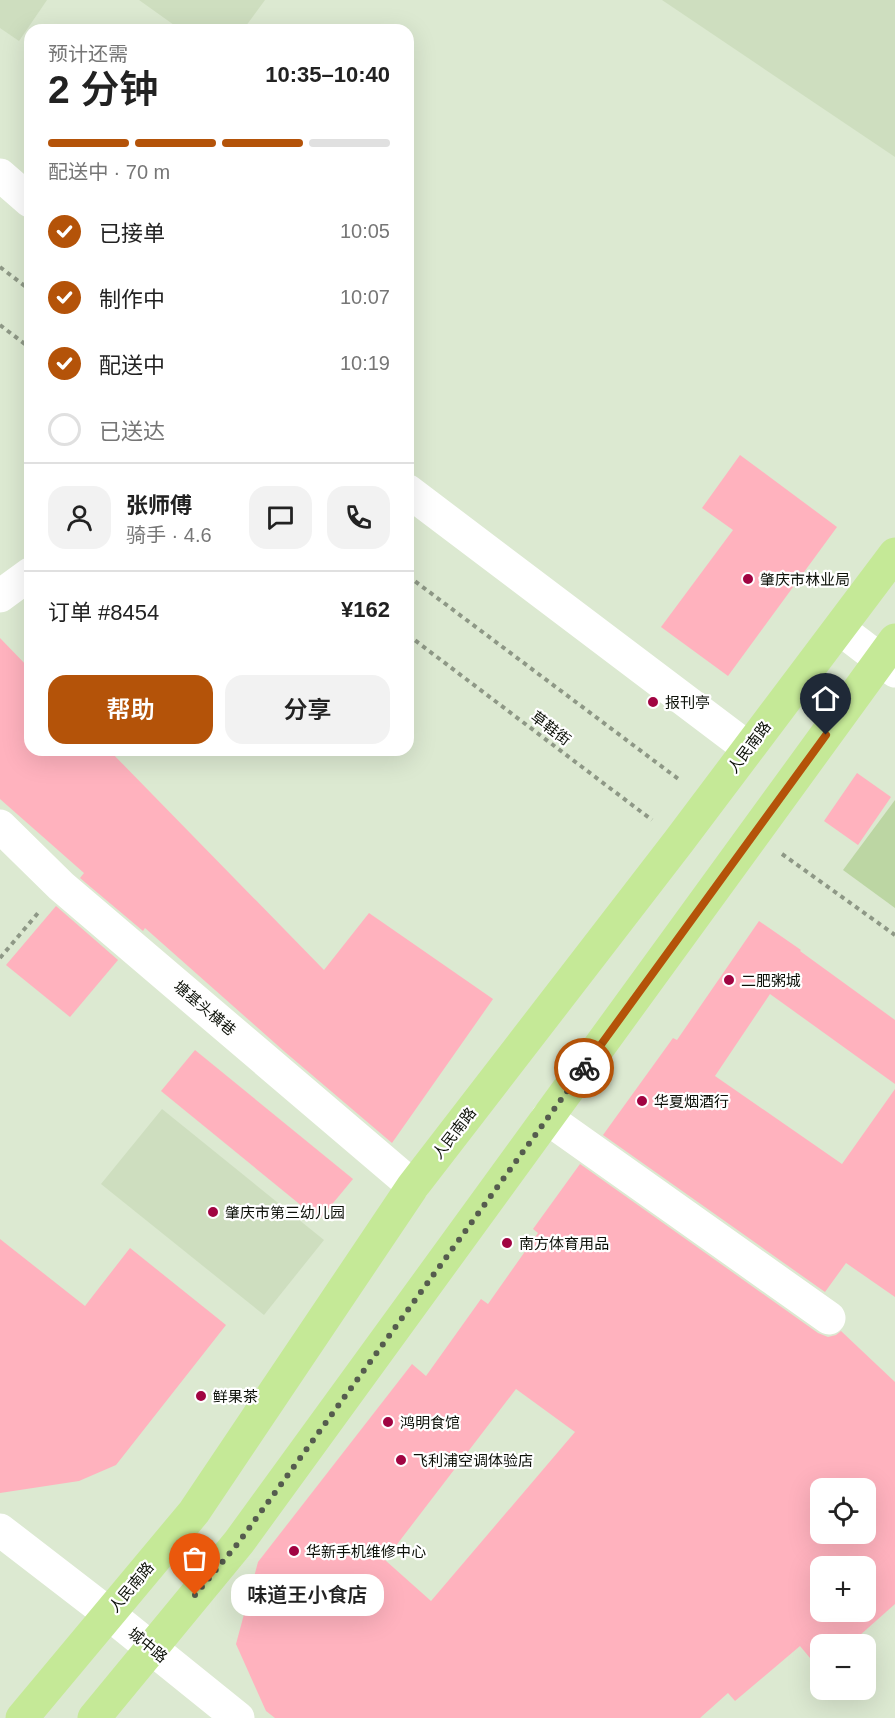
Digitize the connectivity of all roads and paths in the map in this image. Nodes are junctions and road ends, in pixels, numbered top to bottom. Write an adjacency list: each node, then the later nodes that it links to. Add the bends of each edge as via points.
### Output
1 (0, 175): 2 (street)
2 (24, 196)
3 (0, 267): 4 (path)
4 (24, 285)
5 (0, 325): 6 (path)
6 (24, 343)
7 (414, 496): 16 (street)
8 (895, 554): 12 (main road, 人民南路)
9 (24, 578): 11 (street)
10 (414, 581): 15 (path)
11 (0, 596)
12 (840, 629): 14 (street); 16 (main road, 人民南路)
13 (414, 640): 18 (path, 草鞋街)
14 (890, 657): 23 (main road)
15 (622, 738)
16 (748, 748): 18 (main road, 人民南路)
17 (0, 826): 20 (street, 塘基头横巷)
18 (679, 841): 24 (main road, 人民南路)
19 (822, 884): 21 (path)
20 (61, 886): 22 (path); 24 (street, 塘基头横巷)
21 (895, 935)
22 (0, 958)
23 (547, 1118): 25 (street); 28 (main road, via 239,1542)
24 (413, 1186): 27 (main road, 人民南路, via 194,1512)
25 (829, 1318)
26 (0, 1530): 27 (street, 城中路)
27 (109, 1614): 28 (street, 城中路); 29 (main road, 人民南路)
28 (152, 1648): 30 (main road); 31 (street, 城中路)
29 (22, 1718)
30 (93, 1718)
31 (238, 1718)

